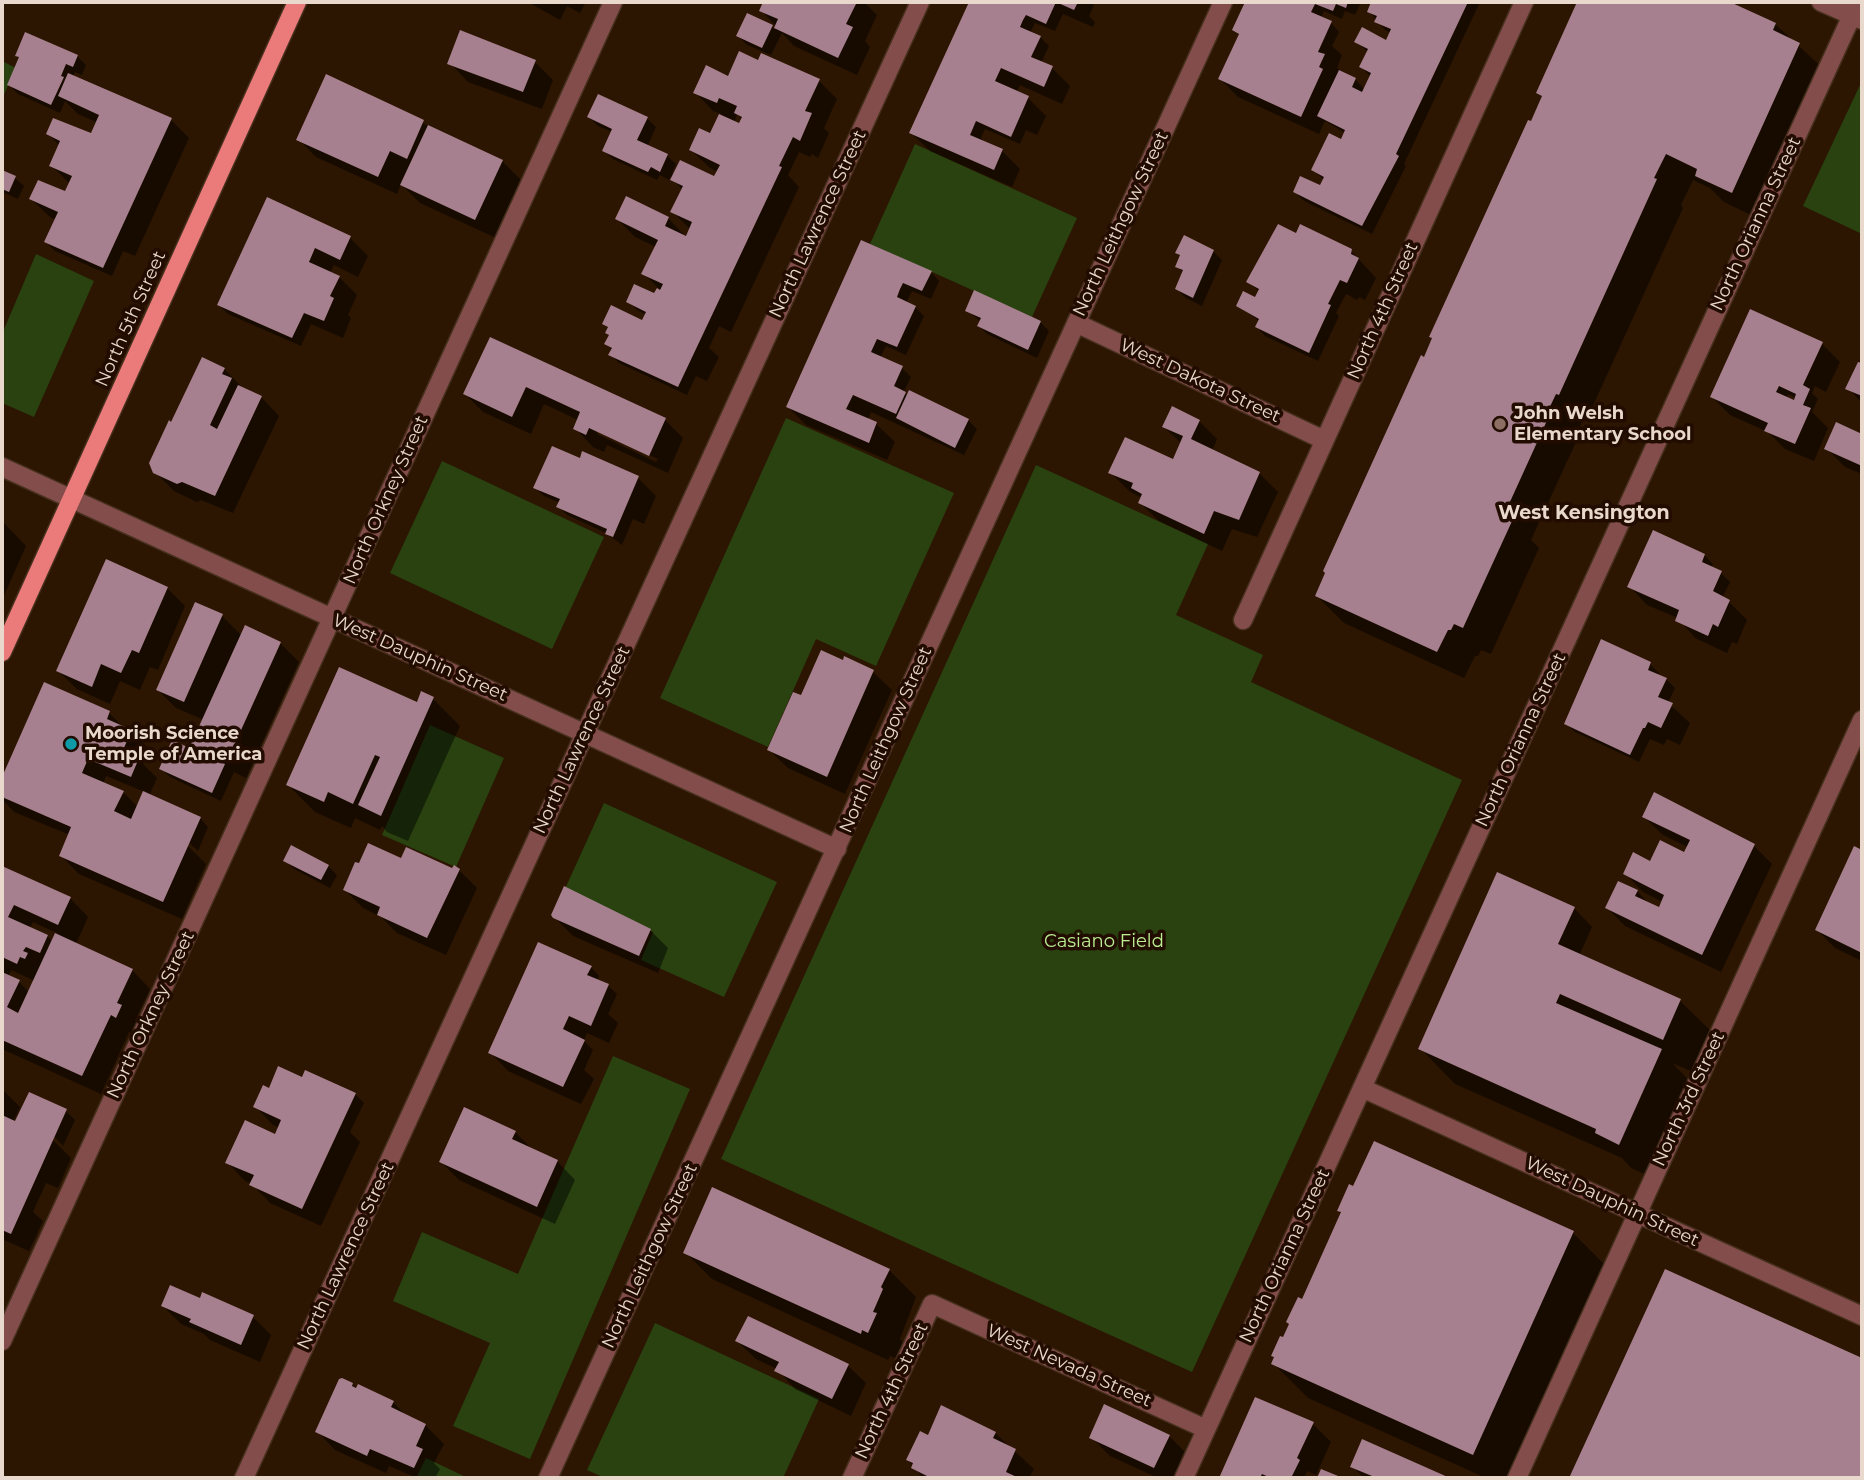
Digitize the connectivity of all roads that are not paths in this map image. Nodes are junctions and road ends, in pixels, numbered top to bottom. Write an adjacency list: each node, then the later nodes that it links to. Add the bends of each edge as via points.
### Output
1 (297, 2): 11 (main road, North 5th Street)
2 (612, 2): 12 (street, North Orkney Street)
3 (920, 2): 16 (street, North Lawrence Street)
4 (1223, 2): 8 (street, North Leithgow Street)
5 (1524, 2): 9 (street, North 4th Street)
6 (1821, 2): 7 (street)
7 (1857, 13): 18 (street, North Orianna Street)
8 (1076, 323): 9 (street, West Dakota Street); 17 (street, North Leithgow Street)
9 (1324, 440): 13 (street, North 4th Street)
10 (2, 467): 11 (street, West Dauphin Street)
11 (72, 499): 12 (street, West Dauphin Street); 14 (main road, North 5th Street)
12 (332, 618): 16 (street, West Dauphin Street); 22 (street, North Orkney Street)
13 (1243, 620)
14 (2, 652)
15 (1862, 720): 19 (street, North 3rd Street)
16 (585, 733): 17 (street, West Dauphin Street); 24 (street, North Lawrence Street)
17 (837, 849): 25 (street, North Leithgow Street)
18 (1362, 1088): 19 (street, West Dauphin Street); 23 (street, North Orianna Street)
19 (1637, 1214): 21 (street, West Dauphin Street); 28 (street, North 3rd Street)
20 (932, 1304): 23 (street, West Nevada Street); 26 (street, North 4th Street)
21 (1862, 1316)
22 (2, 1341)
23 (1206, 1429): 27 (street, North Orianna Street)
24 (244, 1478)
25 (548, 1478)
26 (852, 1478)
27 (1184, 1478)
28 (1517, 1478)

